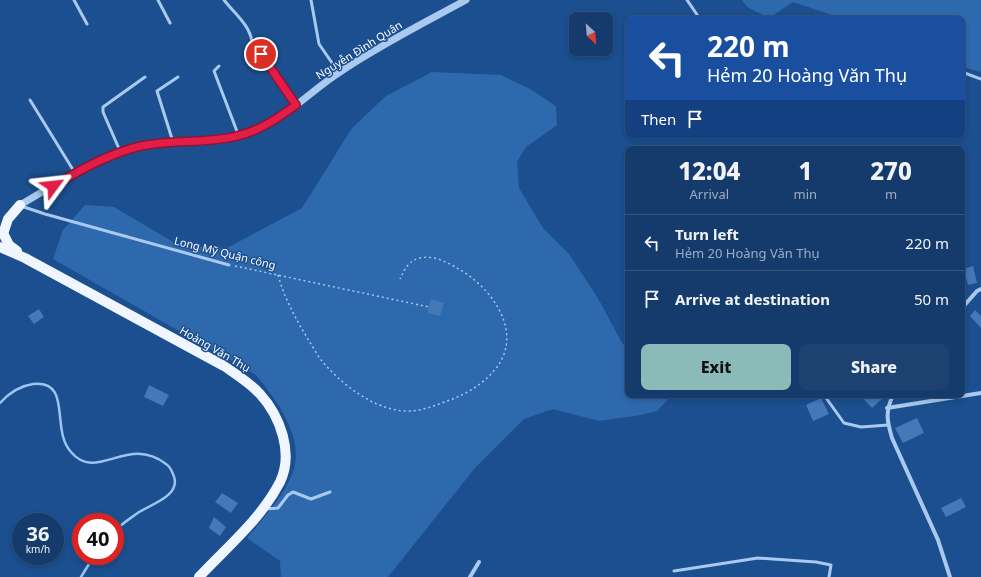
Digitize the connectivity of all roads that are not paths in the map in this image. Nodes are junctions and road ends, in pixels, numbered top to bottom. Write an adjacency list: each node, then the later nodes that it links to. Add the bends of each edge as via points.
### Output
1 (74, 0): 9 (lane)
2 (158, 0): 8 (lane)
3 (224, 0): 17 (lane, via 245,24 251,33 252,42)
4 (311, 0): 11 (lane, via 319,44)
5 (466, 0): 11 (street, Nguyễn Đình Quân, via 376,49)
6 (687, 0): 7 (lane)
7 (698, 16)
8 (170, 23)
9 (87, 24)
10 (219, 66): 18 (lane, via 214,71)
11 (339, 73): 17 (street, Nguyễn Đình Quân)
12 (965, 73): 15 (lane)
13 (145, 77): 20 (lane, via 103,107 102,112)
14 (178, 77): 19 (lane, via 157,91)
15 (981, 80)
16 (30, 100): 21 (lane)
17 (296, 105): 18 (street, Nguyễn Đình Quân, via 259,129)
18 (239, 136): 19 (street, Nguyễn Đình Quân)
19 (173, 142): 20 (street, Nguyễn Đình Quân)
20 (120, 151): 21 (street, Nguyễn Đình Quân)
21 (75, 173): 22 (street, Nguyễn Đình Quân)
22 (20, 205): 23 (main road); 24 (main road, via 8,219); 27 (lane, Long Mỹ Quận công)
23 (0, 218)
24 (2, 234): 26 (main road, Hoàng Văn Thụ)
25 (0, 247): 26 (main road, Hoàng Văn Thụ)
26 (25, 258): 38 (main road, Hoàng Văn Thụ, via 224,366 261,394 272,410 285,446 280,480)
27 (229, 265)
28 (981, 289): 29 (street)
29 (965, 305)
30 (981, 393): 31 (street)
31 (965, 396)
32 (826, 398): 36 (lane, via 844,423 861,427)
33 (892, 398): 35 (street)
34 (950, 398): 35 (street)
35 (887, 408): 36 (street)
36 (888, 425): 44 (street, via 938,540)
37 (330, 492): 38 (lane, via 311,499 293,492 278,508)
38 (262, 509): 41 (main road, Hoàng Văn Thụ)
39 (479, 562): 42 (street)
40 (674, 571): 43 (lane, via 758,558 831,565)
41 (199, 577)
42 (470, 577)
43 (829, 577)
44 (950, 577)

